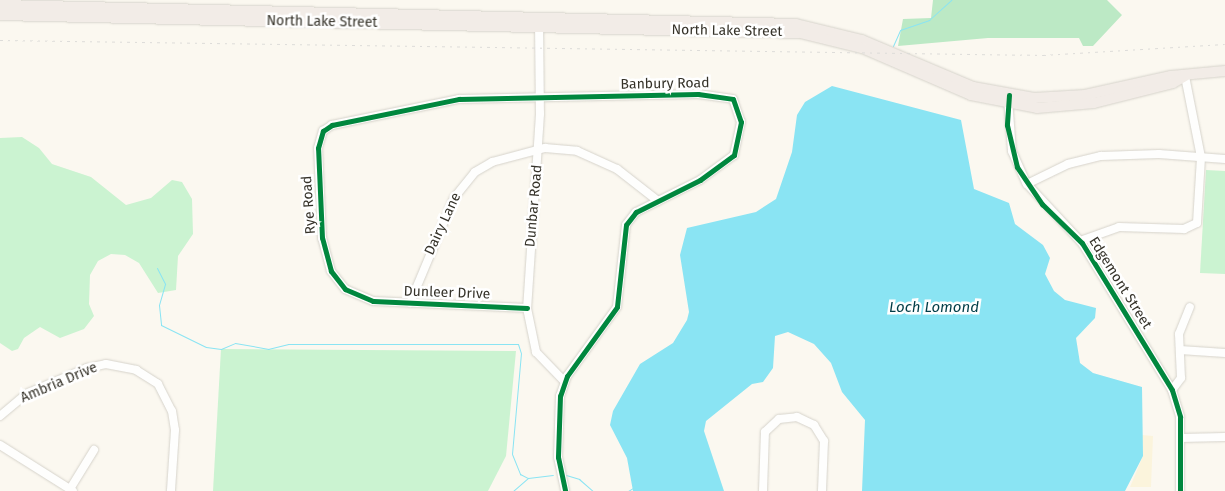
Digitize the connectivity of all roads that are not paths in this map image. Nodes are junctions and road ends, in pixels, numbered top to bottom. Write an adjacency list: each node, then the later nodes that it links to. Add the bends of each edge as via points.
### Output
1 (0, 5): 3 (main road)
2 (0, 15): 3 (main road)
3 (251, 16): 4 (main road, North Lake Street)
4 (539, 22): 7 (street, Dunbar Road); 8 (main road, North Lake Street, via 809,34 852,44 953,88)
5 (1225, 70): 6 (main road, North Lake Street)
6 (1185, 76): 8 (main road, North Lake Street, via 1173,83 1094,103 1047,108); 11 (street)
7 (539, 98): 9 (street, Banbury Road, via 459,99); 10 (street, Dunbar Road); 14 (street, Banbury Road, via 709,94 732,98 741,122 734,155 700,180)
8 (1008, 100): 13 (street, Edgemont Street, via 1012,151)
9 (332, 125): 16 (street, Rye Road, via 323,131 318,148 325,251 339,284)
10 (539, 149): 14 (street, Dairy Lane, via 562,148 595,157 630,178); 17 (street, Dairy Lane, via 492,162 464,183 447,212); 18 (street, Dunbar Road)
11 (1202, 157): 12 (street); 13 (street, via 1159,154 1101,156 1052,170); 15 (street, via 1194,227 1120,227)
12 (1225, 159)
13 (1027, 184): 15 (street, Edgemont Street)
14 (658, 201): 23 (street, Banbury Road, via 636,212 626,225 617,307)
15 (1080, 241): 25 (street, Edgemont Street)
16 (367, 299): 17 (street, Dunleer Drive)
17 (410, 303): 18 (street, Dunleer Drive)
18 (527, 308): 23 (street, Dunbar Road, via 536,352)
19 (1190, 308): 20 (street, via 1179,334)
20 (1180, 350): 21 (street); 25 (street, via 1181,378)
21 (1225, 353)
22 (165, 378): 24 (street)
23 (564, 381): 33 (street, Banbury Road, via 557,422 559,471)
24 (158, 384): 26 (street, Ambria Drive, via 129,367 97,365 26,394); 32 (street, via 174,420)
25 (1172, 390): 28 (street, Edgemont Street)
26 (0, 416)
27 (1225, 437): 28 (street)
28 (1181, 438): 36 (street, Edgemont Street)
29 (0, 445): 31 (street)
30 (94, 450): 31 (street)
31 (71, 490)
32 (171, 491)
33 (565, 491)
34 (763, 491): 35 (street, via 764,432 779,419 797,417 814,425 824,441)
35 (822, 491)
36 (1180, 491)

